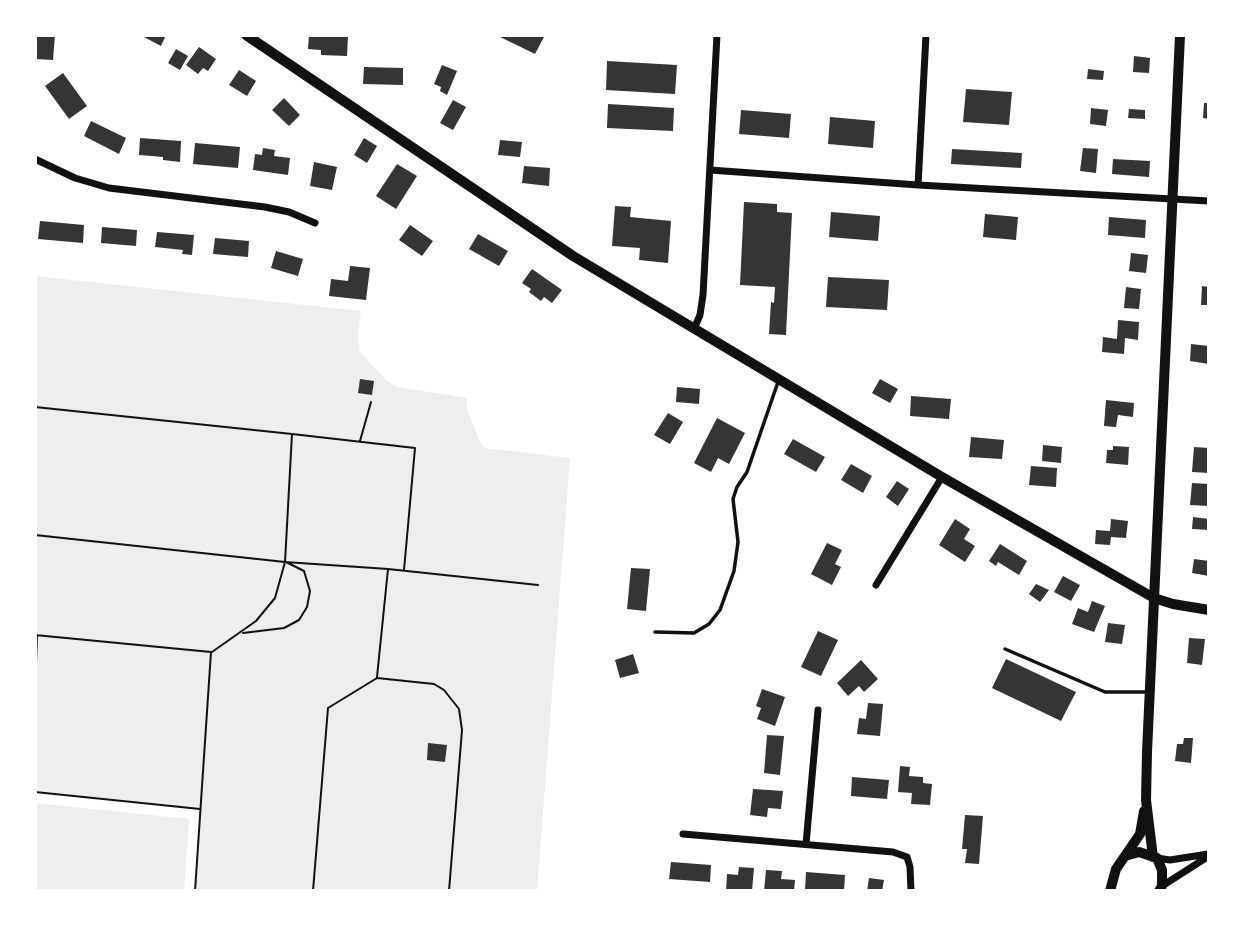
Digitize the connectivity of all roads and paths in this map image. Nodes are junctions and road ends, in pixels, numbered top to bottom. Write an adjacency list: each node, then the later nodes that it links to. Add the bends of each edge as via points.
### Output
1 (246, 35): 11 (street, via 573,257)
2 (717, 35): 6 (street)
3 (926, 35): 7 (street)
4 (1181, 35): 8 (street)
5 (35, 159): 10 (street, via 109,188 265,207)
6 (710, 170): 7 (street); 11 (street, via 704,295)
7 (918, 185): 8 (street)
8 (1172, 199): 9 (street); 24 (street)
9 (1209, 201)
10 (315, 223)
11 (694, 329): 12 (street)
12 (779, 380): 17 (street); 26 (lane, via 733,499 738,542 734,571 720,610 694,633)
13 (371, 402): 16 (path)
14 (35, 407): 15 (path)
15 (292, 434): 16 (path); 19 (path)
16 (360, 442): 21 (path, via 415,449)
17 (942, 477): 23 (street); 24 (street)
18 (35, 535): 19 (path)
19 (285, 562): 20 (path); 27 (path, via 275,598); 27 (path, via 304,571 310,591 299,620 277,629)
20 (388, 569): 21 (path); 31 (path)
21 (404, 570): 22 (path)
22 (538, 585)
23 (876, 585)
24 (1154, 597): 25 (street); 33 (street)
25 (1209, 610)
26 (655, 632)
27 (239, 633): 30 (path)
28 (36, 635): 30 (path); 32 (path)
29 (1005, 649): 33 (lane, via 1105,692)
30 (211, 652): 37 (path)
31 (377, 678): 46 (path, via 328,708); 47 (path, via 434,684 460,709)
32 (35, 690)
33 (1150, 692): 36 (street)
34 (818, 710): 39 (street)
35 (35, 792): 37 (path)
36 (1146, 800): 40 (street, via 1140,834); 42 (street)
37 (201, 809): 45 (path)
38 (683, 834): 39 (street)
39 (806, 844): 48 (street, via 906,857)
40 (1125, 856): 42 (street, via 1139,852); 49 (street)
41 (1207, 857): 42 (street); 43 (lane); 44 (street)
42 (1155, 858): 44 (street, via 1162,870)
43 (1209, 867)
44 (1160, 888)
45 (195, 891)
46 (313, 891)
47 (449, 891)
48 (911, 891)
49 (1110, 891)

